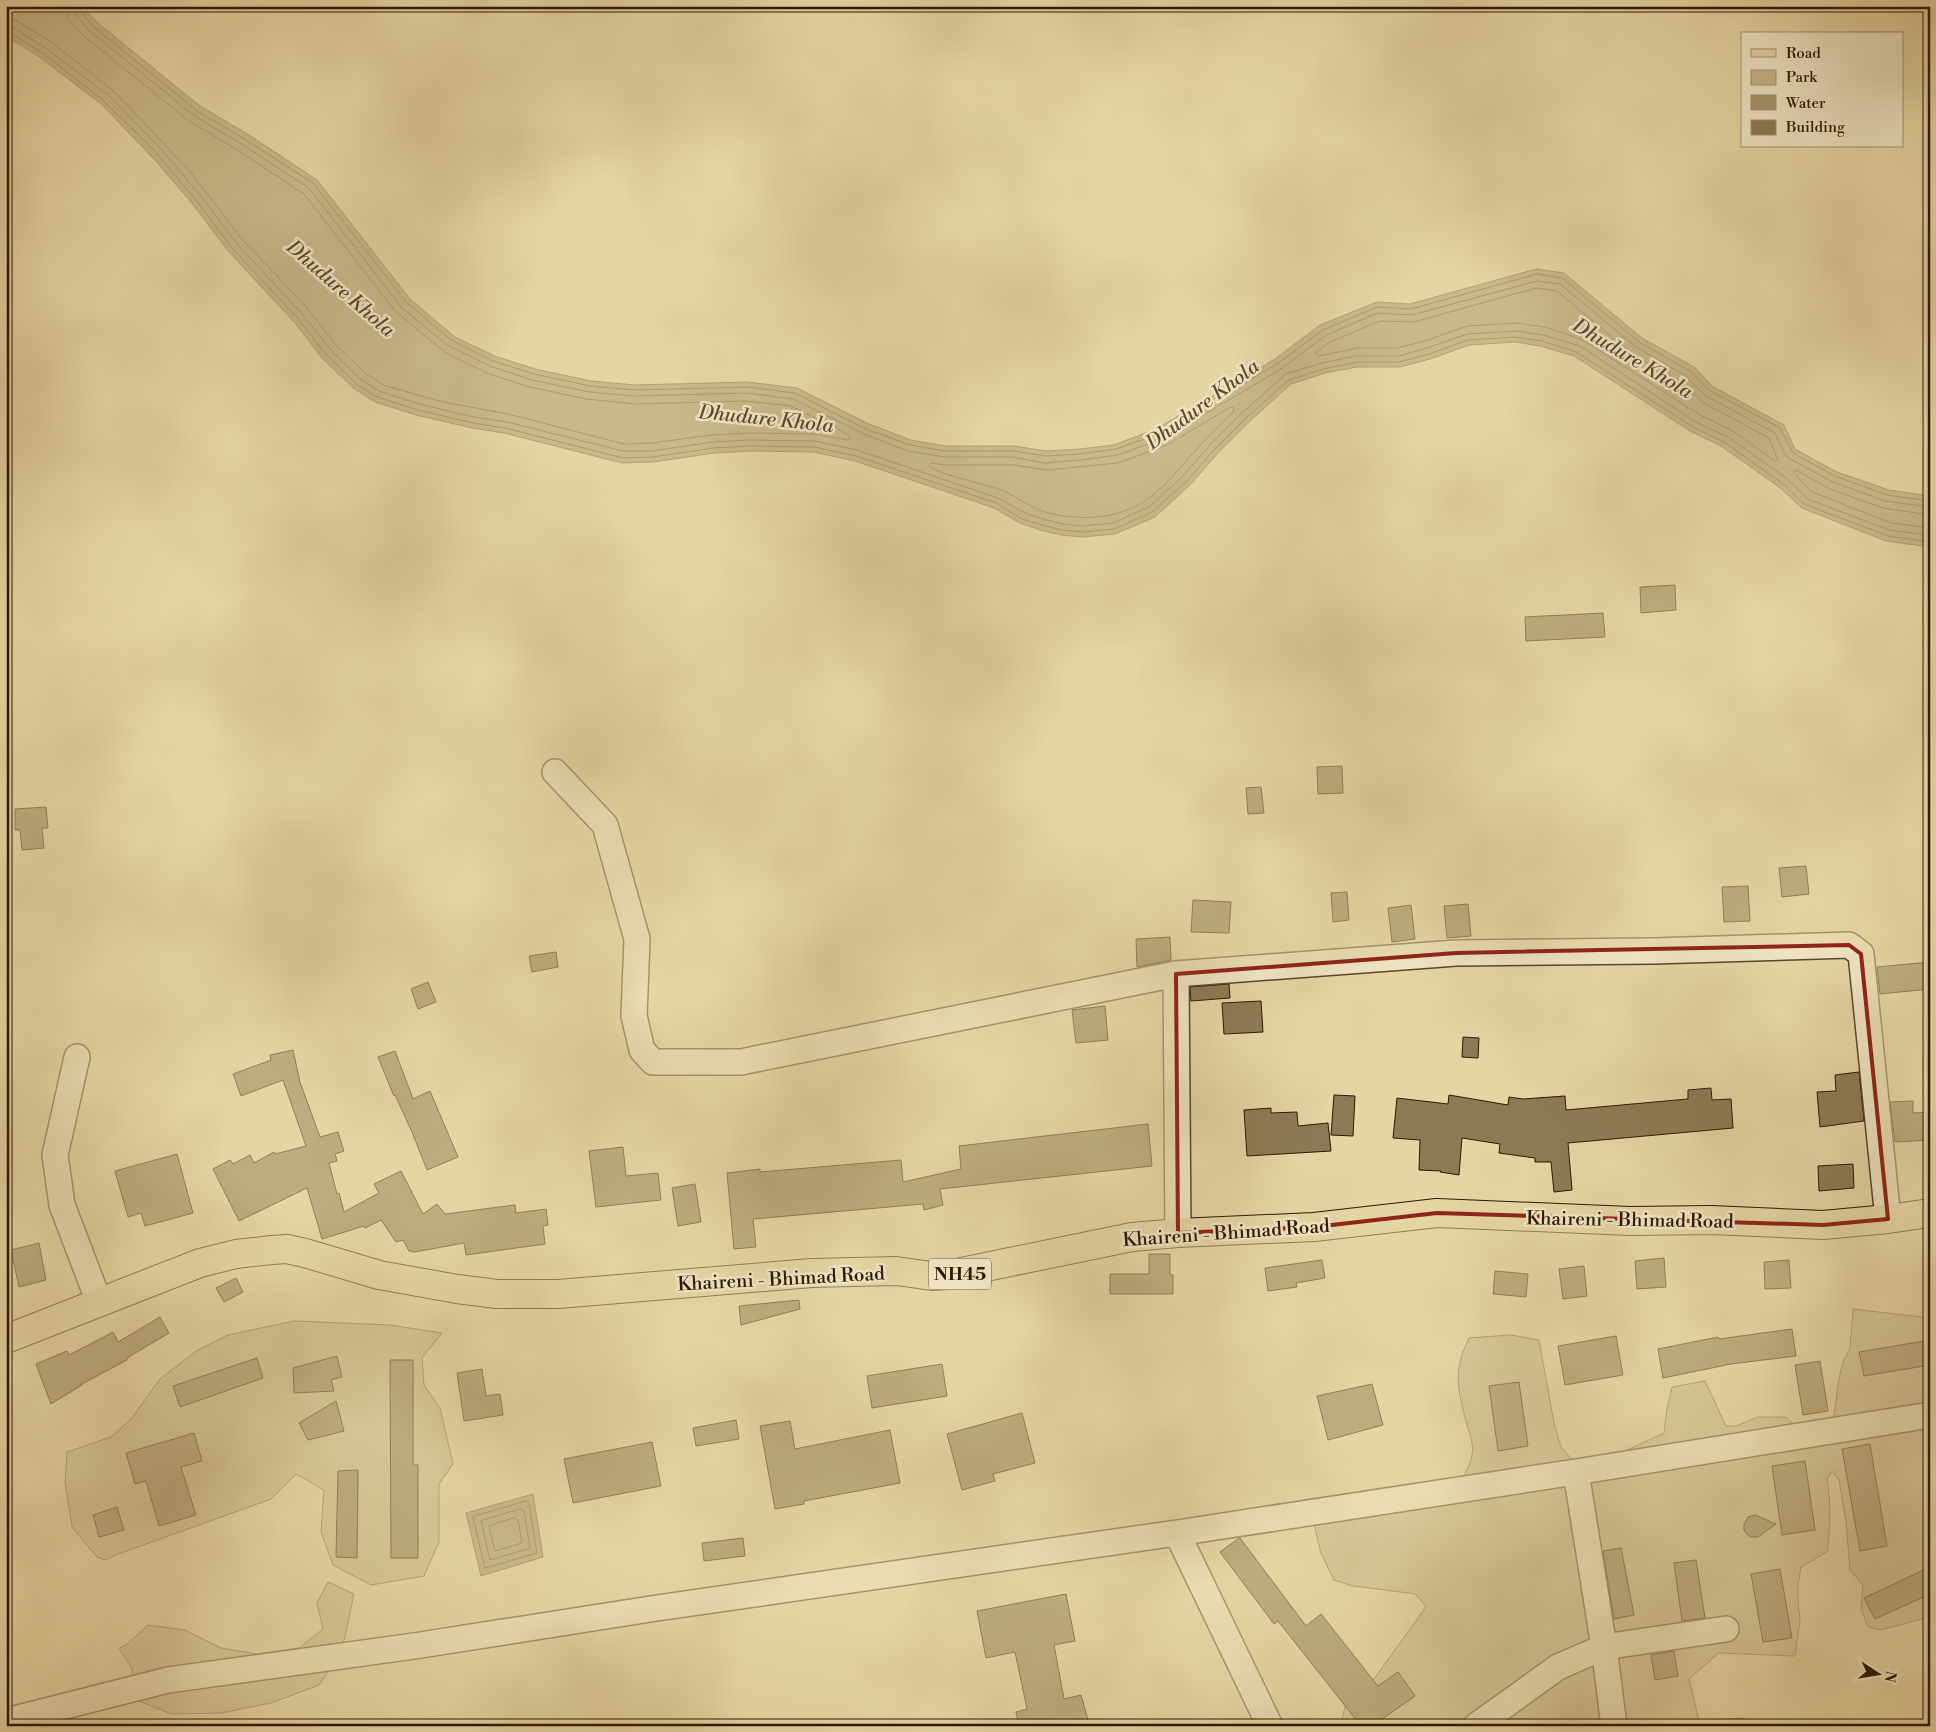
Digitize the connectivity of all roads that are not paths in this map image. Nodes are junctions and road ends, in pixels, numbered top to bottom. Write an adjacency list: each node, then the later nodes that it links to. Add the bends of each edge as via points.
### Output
1 (555, 772): 2 (street, via 605,825 637,940 634,1016 642,1050 653,1062 741,1062)
2 (1176, 974): 5 (street, via 1456,953 1848,945 1861,954 1863,962); 6 (street)
3 (77, 1057): 7 (street, via 55,1155 62,1205)
4 (1930, 1213): 5 (main road, Khaireni - Bhimad Road / NH45)
5 (1888, 1219): 6 (main road, Khaireni - Bhimad Road / NH45, via 1823,1225 1437,1212 1314,1227)
6 (1178, 1233): 7 (main road, Khaireni - Bhimad Road / NH45, via 1132,1237 948,1276 896,1271 812,1273 558,1294 497,1294 457,1289 379,1275 287,1249 236,1254 200,1263)
7 (99, 1302): 8 (main road, Khaireni - Bhimad Road / NH45)
8 (6, 1339)
9 (1930, 1415): 10 (street)
10 (1576, 1472): 11 (street); 13 (street)
11 (1177, 1533): 14 (street, via 168,1680); 15 (street)
12 (1726, 1629): 13 (street)
13 (1604, 1647): 16 (street, via 1558,1667); 17 (street)
14 (6, 1721)
15 (1270, 1726)
16 (1476, 1726)
17 (1614, 1726)

